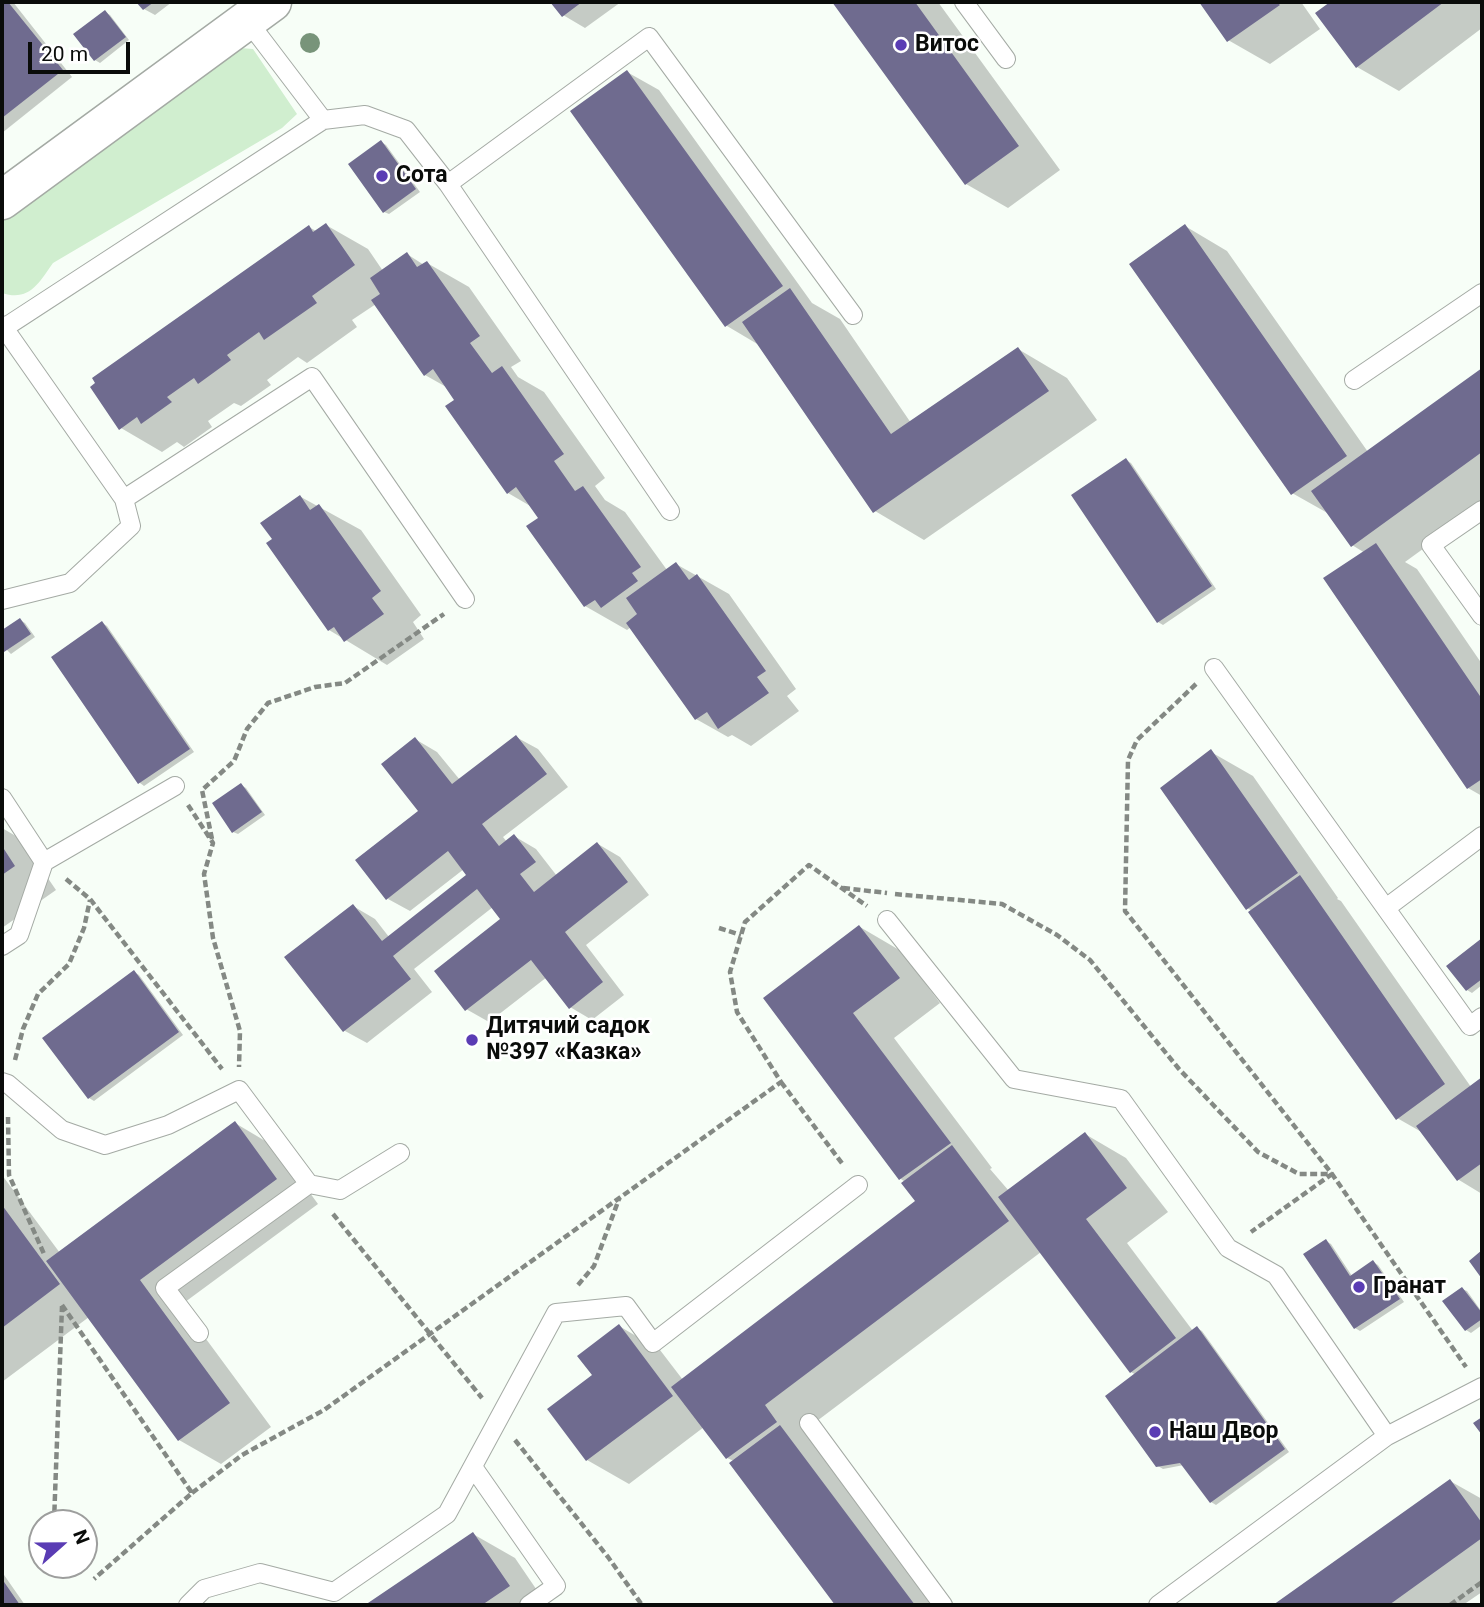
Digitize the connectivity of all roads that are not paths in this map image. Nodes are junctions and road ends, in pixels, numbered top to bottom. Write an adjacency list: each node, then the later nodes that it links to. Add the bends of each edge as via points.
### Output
1 (964, 2): 3 (lane)
2 (260, 11): 4 (lane); 6 (street)
3 (1006, 59)
4 (323, 120): 5 (lane, via 365,115 406,130); 9 (lane)
5 (448, 184): 8 (lane, via 649,37); 13 (lane)
6 (2, 200)
7 (1482, 293): 10 (lane)
8 (853, 315)
9 (3, 327): 11 (lane)
10 (1354, 380)
11 (124, 499): 14 (lane, via 312,377); 15 (lane, via 131,526 70,583)
12 (1482, 510): 16 (lane, via 1431,545)
13 (670, 511)
14 (465, 599)
15 (2, 600)
16 (1482, 616)
17 (1214, 668): 22 (lane)
18 (175, 786): 21 (lane)
19 (2, 798): 21 (lane)
20 (1482, 836): 22 (lane)
21 (44, 862): 24 (lane, via 19,935)
22 (1386, 908): 25 (lane, via 1470,1026)
23 (887, 920): 33 (lane, via 1014,1079 1121,1099 1228,1248 1276,1275)
24 (2, 946)
25 (1482, 1017)
26 (5, 1083): 28 (lane, via 61,1130 105,1144 168,1125 239,1090)
27 (400, 1153): 28 (lane, via 340,1190)
28 (309, 1184): 30 (lane, via 165,1288)
29 (858, 1185): 34 (lane, via 653,1343 626,1306 556,1313)
30 (199, 1333)
31 (1481, 1388): 33 (lane)
32 (809, 1423): 37 (lane)
33 (1387, 1436): 38 (lane)
34 (473, 1467): 35 (lane, via 447,1514 334,1592 260,1573 204,1589); 36 (lane, via 556,1586)
35 (188, 1605)
36 (528, 1605)
37 (943, 1605)
38 (1158, 1605)

